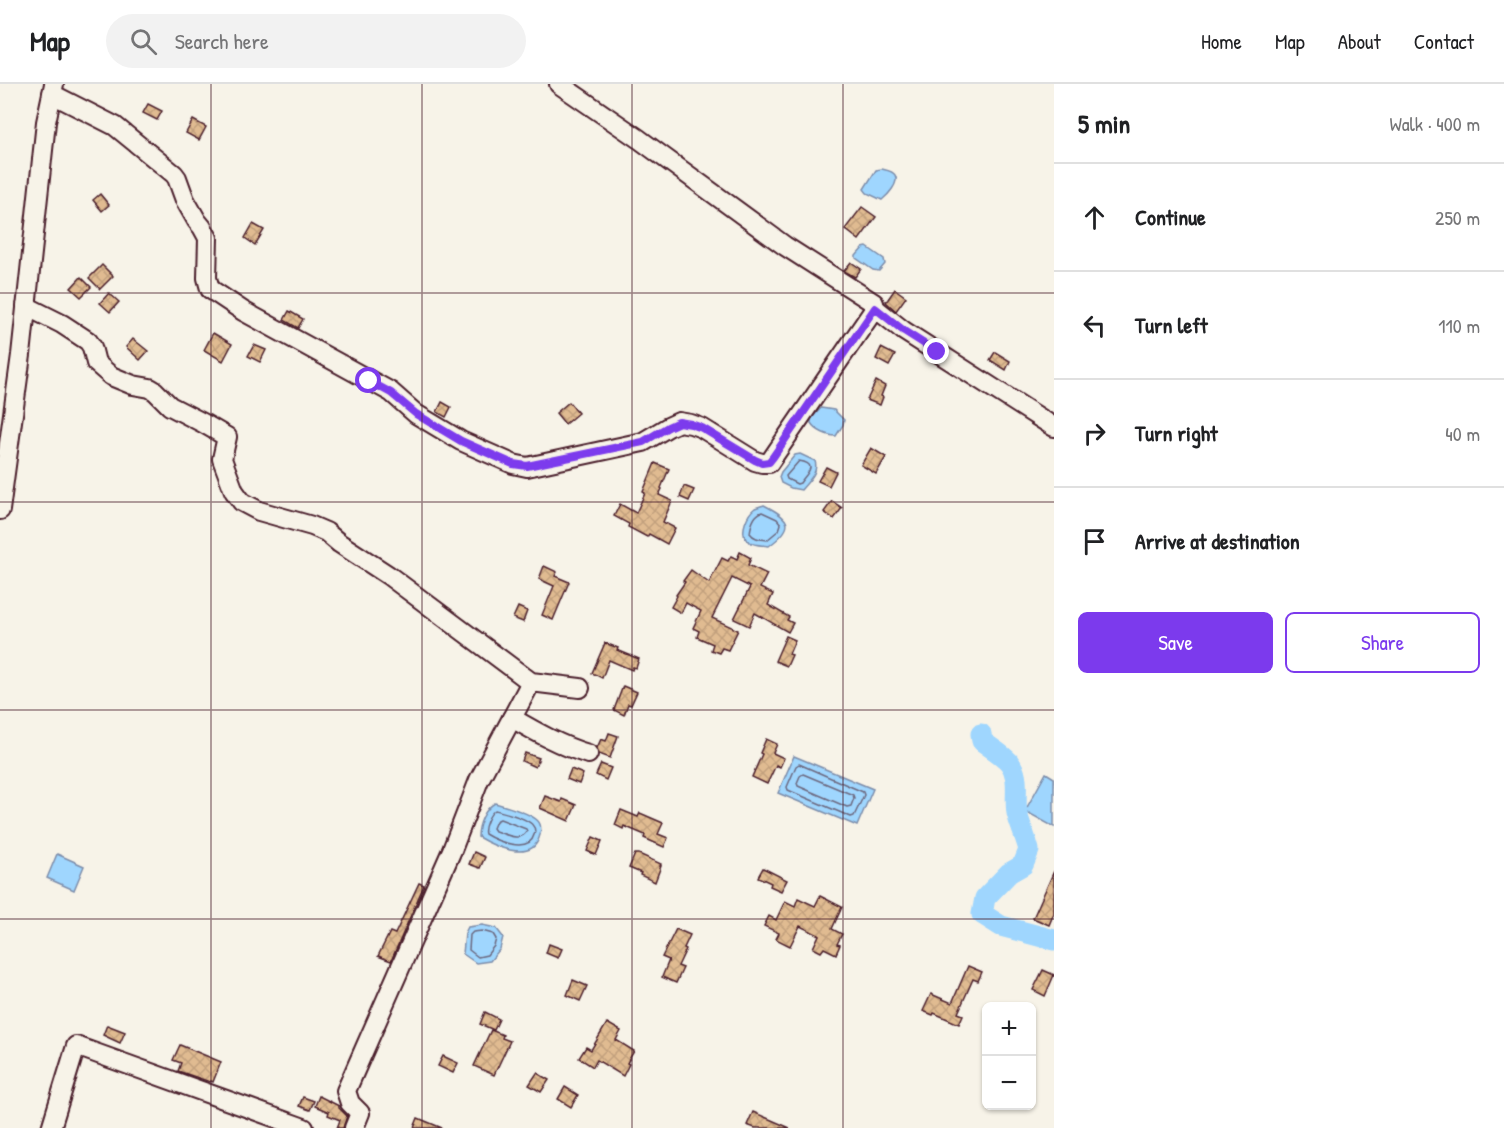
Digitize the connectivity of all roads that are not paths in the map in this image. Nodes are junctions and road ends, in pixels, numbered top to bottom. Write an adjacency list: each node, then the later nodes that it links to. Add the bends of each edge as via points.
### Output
1 (559, 84): 4 (street, via 785,246 870,299)
2 (53, 89): 3 (street); 4 (street, via 115,126 174,174 184,200 208,238 210,289 384,388 416,414 461,441 513,464 527,466 643,442 679,422 702,428 755,460 769,462)
3 (26, 306): 6 (street); 7 (street, via 88,341 96,363 111,376 150,388 170,406 226,437 222,459 242,502 258,511 326,532)
4 (875, 308): 5 (street)
5 (1054, 428)
6 (0, 510)
7 (531, 682): 8 (street); 9 (street)
8 (580, 688)
9 (512, 718): 10 (street); 13 (street, via 478,780 453,850 346,1091 350,1103 360,1113)
10 (588, 754)
11 (51, 1128): 12 (street, via 76,1046)
12 (304, 1128)
13 (354, 1128)

